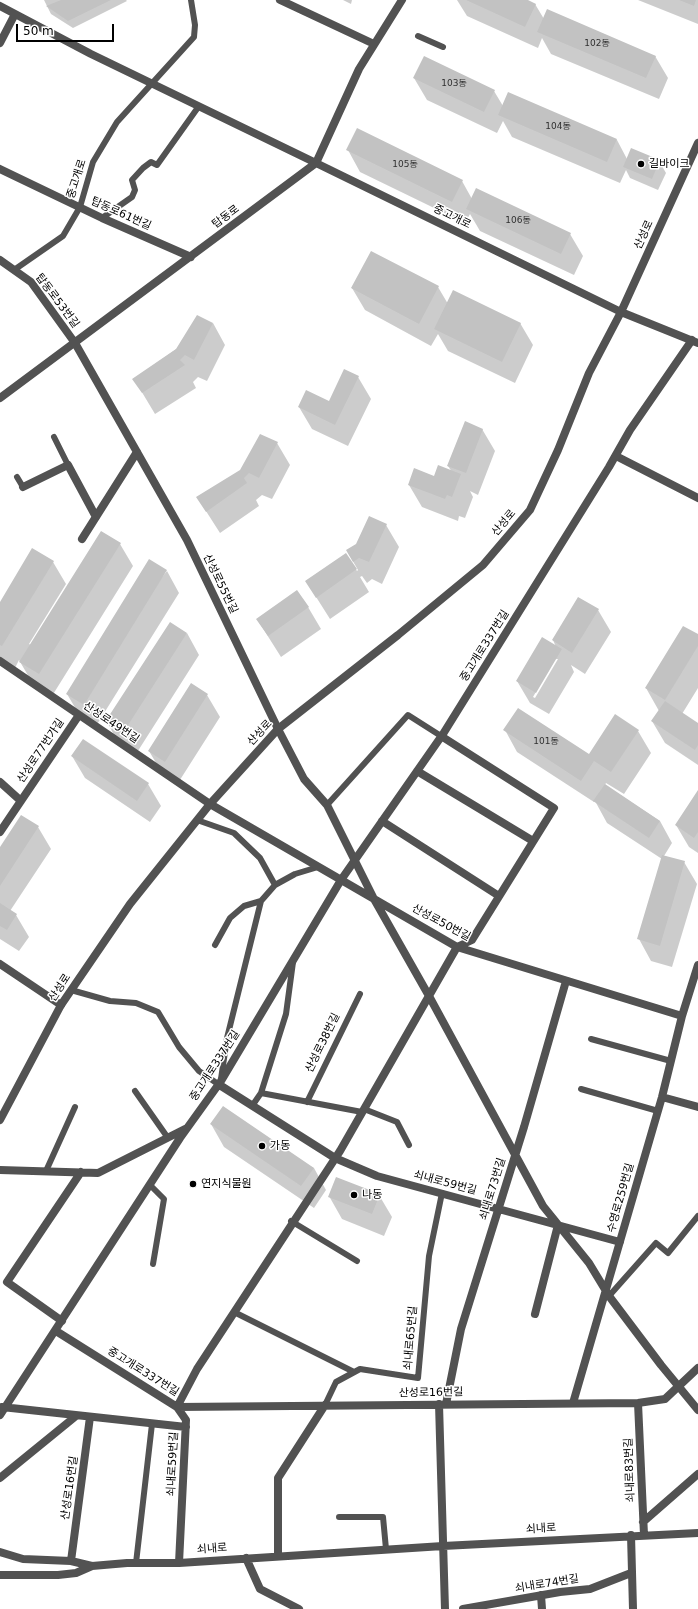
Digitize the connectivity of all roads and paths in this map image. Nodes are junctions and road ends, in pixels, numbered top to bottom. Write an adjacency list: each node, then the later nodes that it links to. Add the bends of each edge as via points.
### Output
1 (191, 0): 10 (lane, via 194,36)
2 (280, 0): 8 (street)
3 (402, 0): 8 (street, 탑동로)
4 (0, 6): 5 (street, 중고개로)
5 (15, 14): 7 (street); 10 (street, 중고개로)
6 (418, 36): 9 (lane)
7 (0, 43)
8 (374, 44): 13 (street, 탑동로, via 358,69)
9 (443, 47)
10 (152, 84): 11 (street, 중고개로); 15 (lane, 중고개로, via 117,122 103,144 94,162)
11 (199, 106): 13 (street, 중고개로); 16 (lane, via 157,165 151,162 132,180 135,190 132,197)
12 (698, 143): 20 (street, 산성로)
13 (316, 163): 17 (street, 탑동로); 20 (street, 중고개로)
14 (0, 169): 15 (street, 탑동로61번길)
15 (80, 207): 16 (street, 탑동로61번길); 19 (lane, 중고개로, via 63,236)
16 (102, 218): 17 (street, 탑동로61번길)
17 (191, 257): 22 (street, 탑동로)
18 (0, 260): 19 (street, 탑동로53번길)
19 (14, 270): 22 (street, 탑동로53번길, via 31,282)
20 (621, 312): 21 (street, 중고개로); 35 (street, 산성로, via 589,374 530,510 483,565)
21 (695, 341): 26 (street, 중고개로337번길, via 630,430)
22 (75, 343): 23 (street, 탑동로); 25 (street, 산성로55번길)
23 (0, 398)
24 (54, 437): 27 (lane)
25 (137, 452): 31 (street); 35 (street, 산성로55번길, via 187,540)
26 (616, 456): 30 (street); 36 (street, 중고개로337번길)
27 (68, 465): 29 (street); 31 (street)
28 (17, 477): 29 (lane)
29 (23, 487)
30 (698, 498)
31 (96, 517): 32 (street)
32 (82, 539)
33 (0, 661): 34 (street, 산성로49번길)
34 (79, 714): 39 (street, 산성로77번가길); 40 (street, 산성로49번길)
35 (278, 729): 40 (street, 산성로); 41 (street, 산성로55번길, via 304,779)
36 (441, 736): 37 (street, 중고개로337번길); 41 (lane, via 408,714); 45 (street, via 554,808)
37 (417, 771): 43 (street, 중고개로337번길); 45 (street)
38 (0, 782): 39 (street, 산성로77번가길)
39 (21, 801): 44 (street, 산성로77번가길)
40 (210, 804): 42 (street, 산성로); 47 (street, 산성로50번길)
41 (327, 805): 46 (street, 산성로55번길)
42 (197, 820): 49 (lane, via 234,833 260,858); 59 (street, 산성로, via 130,904)
43 (382, 821): 46 (street, 중고개로337번길); 50 (street)
44 (0, 832)
45 (533, 842): 50 (street)
46 (355, 859): 48 (street, 중고개로337번길); 51 (street, 산성로55번길)
47 (318, 867): 48 (street, 산성로50번길); 49 (lane, via 295,874)
48 (341, 880): 51 (street, 산성로50번길); 55 (street, 중고개로337번길)
49 (275, 885): 52 (lane)
50 (499, 896): 54 (street, via 472,940)
51 (374, 899): 54 (street, 산성로50번길); 61 (street)
52 (261, 901): 53 (lane, via 244,906 230,918); 66 (lane, via 227,1038)
53 (215, 945)
54 (457, 947): 58 (street, 산성로50번길); 61 (street)
55 (294, 958): 66 (street, 중고개로337번길); 69 (lane, 중고개로337번길, via 286,1014)
56 (698, 966): 63 (street, 수영로259번길)
57 (2, 968): 62 (street)
58 (566, 981): 63 (street, 산성로50번길); 81 (street, 쇠내로73번길)
59 (72, 990): 62 (street, 산성로); 66 (lane, via 110,1001 136,1003 158,1012 179,1047 199,1071)
60 (360, 994): 71 (lane, 산성로38번길)
61 (429, 996): 75 (street); 81 (street)
62 (61, 1005): 77 (street, 산성로)
63 (682, 1016): 65 (street, 수영로259번길)
64 (591, 1039): 65 (lane)
65 (671, 1061): 70 (street, 수영로259번길)
66 (219, 1082): 73 (street, 쇠내로59번길); 78 (street, 중고개로337번길)
67 (581, 1089): 76 (lane)
68 (135, 1091): 79 (lane)
69 (261, 1093): 71 (lane); 73 (lane, 중고개로337번길)
70 (662, 1097): 74 (street); 76 (street, 수영로259번길)
71 (307, 1102): 75 (lane)
72 (75, 1106): 84 (lane)
73 (252, 1106): 82 (street, 쇠내로59번길)
74 (698, 1107)
75 (363, 1110): 80 (lane, via 397,1122); 82 (street)
76 (658, 1111): 92 (street, 수영로259번길)
77 (0, 1120)
78 (187, 1128): 79 (street); 86 (street, 중고개로337번길)
79 (168, 1138): 85 (street, via 98,1173)
80 (409, 1145)
81 (516, 1154): 88 (street, 쇠내로73번길); 91 (street, via 543,1206)
82 (335, 1158): 87 (street, 쇠내로59번길, via 377,1176); 90 (street)
83 (0, 1170): 84 (street)
84 (46, 1171): 85 (street)
85 (82, 1172): 98 (street, via 7,1282)
86 (150, 1185): 94 (lane, via 164,1199); 98 (street, 중고개로337번길)
87 (442, 1193): 88 (street, 쇠내로59번길); 101 (lane, 쇠내로65번길, via 429,1256 418,1378 360,1369)
88 (498, 1209): 91 (street, 쇠내로59번길); 104 (street, 쇠내로73번길, via 461,1329)
89 (698, 1216): 95 (lane, 수영로259번길, via 668,1252 656,1243)
90 (292, 1221): 93 (lane); 96 (street)
91 (558, 1225): 92 (street, 쇠내로59번길); 95 (street, via 589,1263); 97 (street)
92 (620, 1242): 95 (street, 수영로259번길)
93 (357, 1261)
94 (153, 1264)
95 (608, 1293): 102 (street); 103 (street, 수영로259번길)
96 (234, 1312): 101 (lane); 108 (street, via 197,1369)
97 (535, 1314)
98 (62, 1321): 99 (street, 중고개로337번길)
99 (56, 1330): 107 (street, 중고개로337번길); 108 (street, 중고개로337번길)
100 (698, 1368): 102 (street, 산성로16번길)
101 (354, 1372): 106 (lane, 쇠내로65번길, via 336,1382)
102 (678, 1386): 105 (street, 산성로16번길, via 665,1399); 109 (street)
103 (573, 1403): 104 (street, 산성로16번길); 105 (street, 산성로16번길)
104 (442, 1404): 106 (street, 산성로16번길); 122 (street, 쇠내로73번길)
105 (638, 1404): 118 (street, 쇠내로83번길)
106 (325, 1406): 108 (street, 산성로16번길); 125 (street, 쇠내로65번길, via 278,1478)
107 (3, 1407): 110 (street, 중고개로337번길); 111 (street)
108 (178, 1407): 114 (street, 쇠내로59번길, via 186,1420)
109 (698, 1410)
110 (0, 1415)
111 (76, 1416): 112 (street); 116 (street)
112 (90, 1417): 113 (street); 127 (street, 산성로16번길)
113 (152, 1424): 114 (street); 128 (lane)
114 (186, 1427): 129 (street, 쇠내로59번길)
115 (698, 1474): 118 (street)
116 (0, 1478)
117 (339, 1517): 123 (lane, via 383,1517)
118 (643, 1522): 120 (street, 쇠내로83번길)
119 (698, 1533): 120 (street, 쇠내로)
120 (644, 1535): 121 (street, 쇠내로)
121 (631, 1536): 122 (street, 쇠내로); 131 (street)
122 (443, 1546): 123 (street, 쇠내로); 135 (street)
123 (386, 1549): 125 (street, 쇠내로)
124 (0, 1552): 127 (street, via 23,1559)
125 (278, 1556): 126 (street, 쇠내로)
126 (246, 1558): 129 (street, 쇠내로); 134 (street, via 260,1589)
127 (71, 1561): 130 (street)
128 (136, 1563): 129 (street, 쇠내로); 130 (street, 쇠내로)
129 (179, 1563)
130 (92, 1566): 132 (street, 쇠내로, via 76,1573 58,1575)
131 (631, 1573): 133 (street, 쇠내로74번길, via 590,1589); 138 (street)
132 (0, 1575)
133 (541, 1595): 136 (street, 쇠내로74번길); 137 (street)
134 (299, 1609)
135 (445, 1609)
136 (463, 1609)
137 (542, 1609)
138 (633, 1609)

